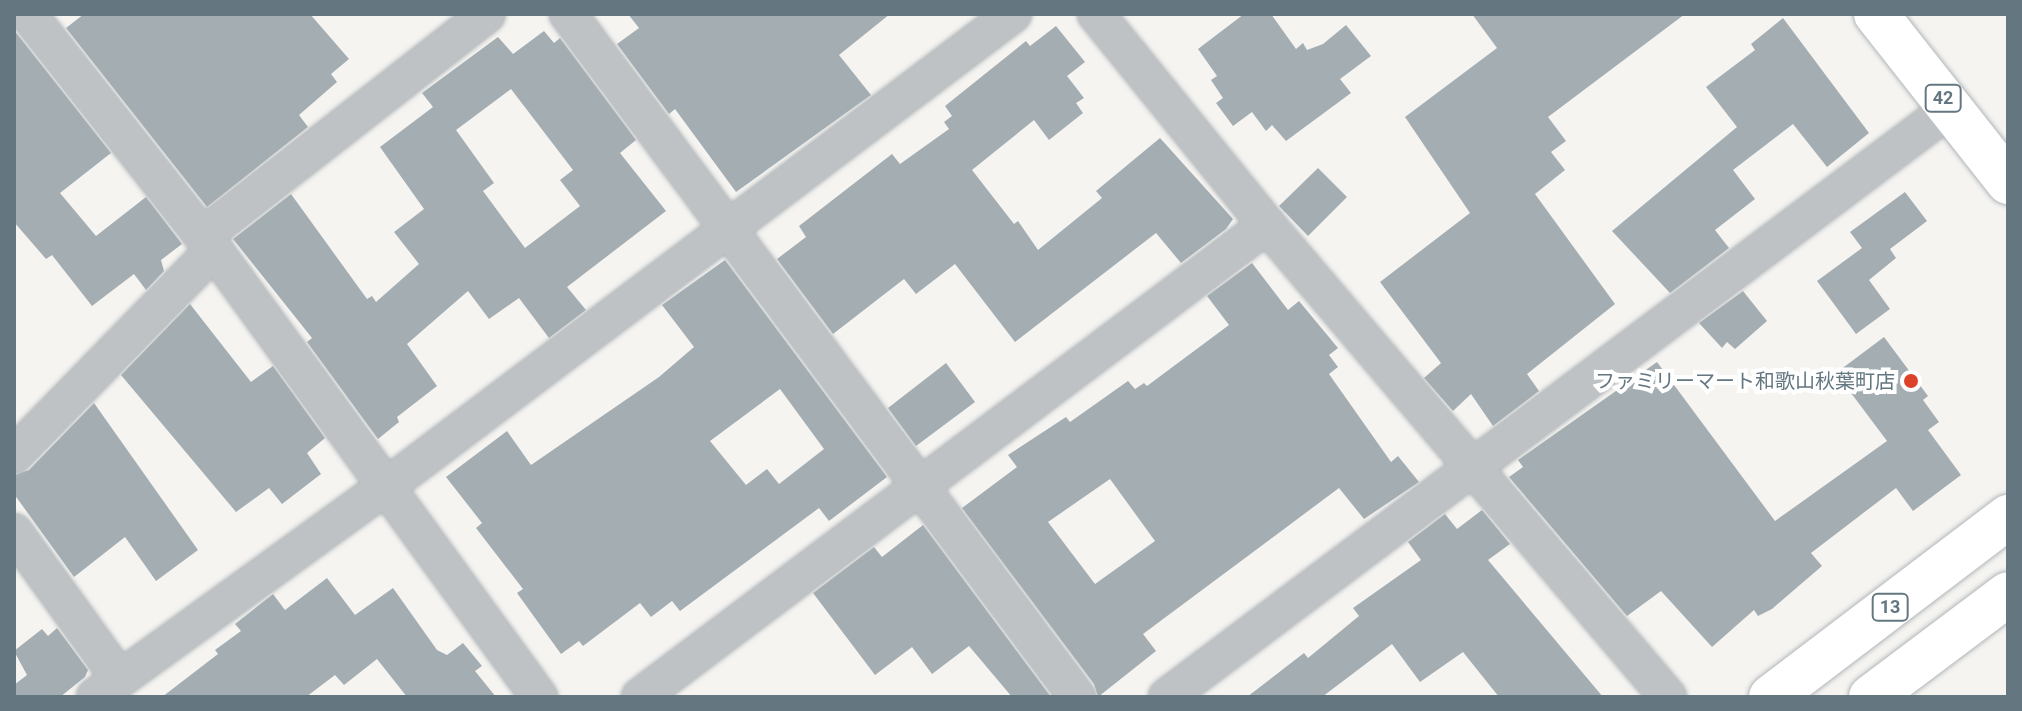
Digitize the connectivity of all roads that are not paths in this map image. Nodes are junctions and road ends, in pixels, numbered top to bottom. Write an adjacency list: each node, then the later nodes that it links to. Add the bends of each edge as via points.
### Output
1 (28, 14): 11 (street)
2 (487, 14): 11 (street)
3 (568, 14): 10 (street)
4 (1013, 14): 10 (street)
5 (1096, 14): 9 (street)
6 (1876, 14): 7 (main road, 42)
7 (1951, 108): 8 (main road, 42); 13 (street)
8 (2008, 182)
9 (1267, 225): 13 (street); 15 (street)
10 (728, 229): 14 (street); 15 (street)
11 (208, 243): 12 (street); 14 (street)
12 (14, 455)
13 (1472, 466): 23 (street); 24 (street)
14 (387, 486): 19 (street); 20 (street)
15 (919, 489): 21 (street); 22 (street)
16 (2008, 517): 25 (main road, 13)
17 (14, 532): 19 (street)
18 (2008, 594): 26 (main road)
19 (108, 688)
20 (539, 697)
21 (640, 697)
22 (1077, 697)
23 (1167, 697)
24 (1668, 697)
25 (1771, 697)
26 (1871, 697)

